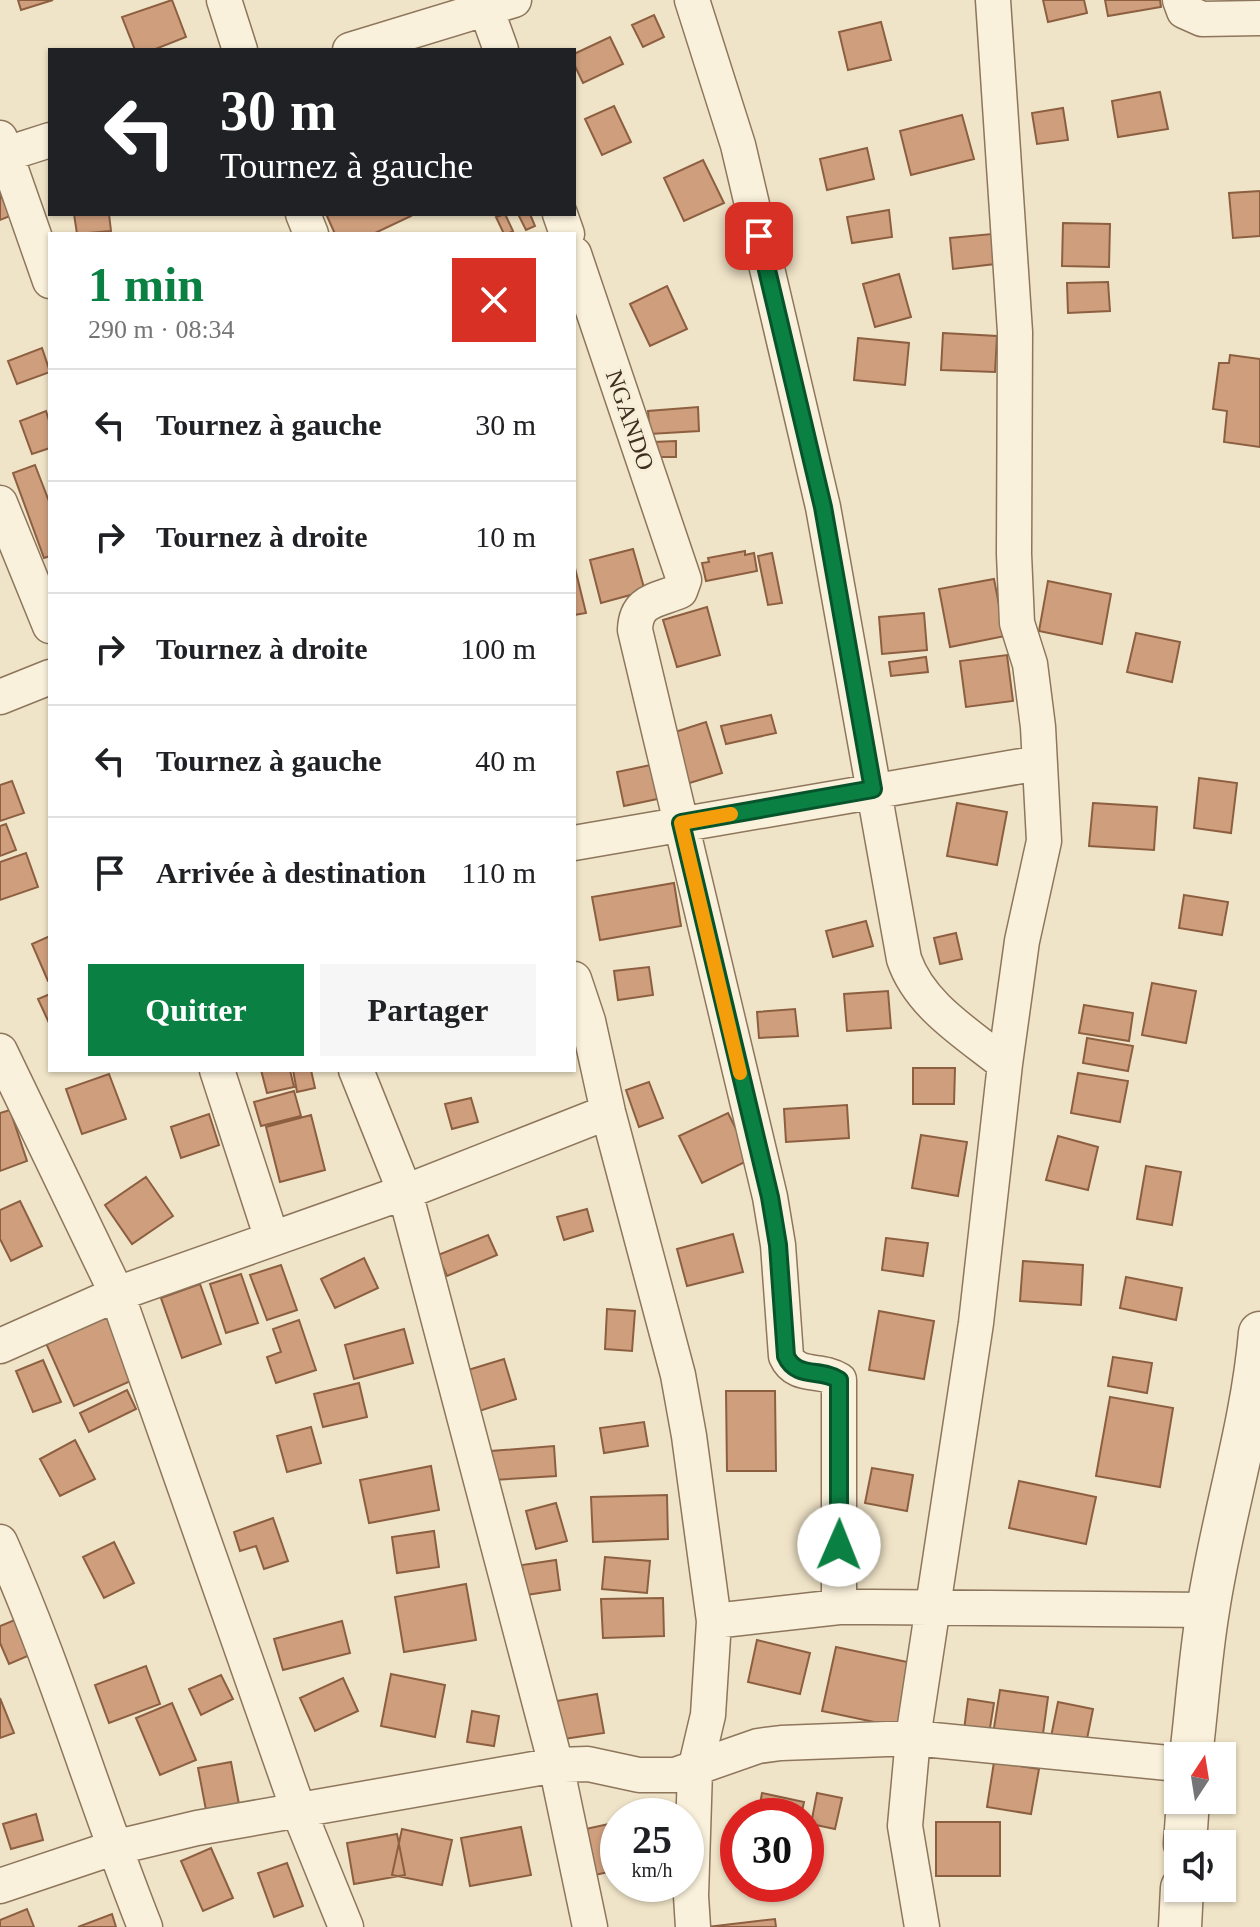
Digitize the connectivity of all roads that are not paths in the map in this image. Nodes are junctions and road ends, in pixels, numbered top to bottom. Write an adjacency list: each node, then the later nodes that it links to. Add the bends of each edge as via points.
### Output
1 (224, 0): 7 (street)
2 (692, 0): 19 (street, via 738,145 823,507)
3 (993, 0): 18 (street, via 1015,332 1017,623 1030,664)
4 (1180, 0): 6 (street, via 1184,11 1202,19)
5 (494, 3): 8 (street); 9 (street)
6 (1260, 18)
7 (239, 48)
8 (356, 48)
9 (501, 48)
10 (48, 140): 11 (street)
11 (2, 149): 13 (street)
12 (576, 260): 20 (street, NGANDO, via 684,580 680,591 641,606 635,617)
13 (48, 276)
14 (0, 503): 15 (street)
15 (48, 621)
16 (48, 678): 17 (street)
17 (0, 697)
18 (1039, 763): 19 (street); 24 (street, via 1044,841 1022,941)
19 (873, 789): 20 (street); 24 (street, via 909,975 930,1002)
20 (681, 823): 21 (street); 34 (street, via 770,1197 786,1356 798,1371 831,1374 839,1380)
21 (576, 843)
22 (576, 985): 27 (street)
23 (0, 1051): 30 (street)
24 (1005, 1064): 35 (street, via 976,1323)
25 (218, 1072): 29 (street)
26 (357, 1072): 28 (street)
27 (608, 1112): 28 (street); 37 (street, via 678,1375)
28 (405, 1192): 29 (street); 41 (street)
29 (272, 1239): 30 (street)
30 (117, 1294): 32 (street); 43 (street)
31 (1260, 1333): 36 (street, via 1253,1397)
32 (0, 1346)
33 (0, 1542): 44 (street, via 36,1623)
34 (839, 1607): 35 (street); 37 (street)
35 (933, 1607): 36 (street); 38 (street)
36 (1208, 1610): 39 (street)
37 (714, 1621): 42 (street, via 708,1715)
38 (913, 1738): 40 (street); 42 (street, via 770,1744 743,1749); 51 (street, via 905,1826)
39 (1193, 1742)
40 (1164, 1763)
41 (556, 1765): 42 (street, via 588,1764 657,1776); 43 (street); 49 (street)
42 (695, 1770): 50 (street)
43 (298, 1809): 44 (street); 48 (street)
44 (113, 1848): 45 (street); 47 (street)
45 (0, 1886)
46 (1181, 1902): 52 (street)
47 (145, 1927)
48 (346, 1927)
49 (590, 1927)
50 (693, 1927)
51 (922, 1927)
52 (1180, 1927)

